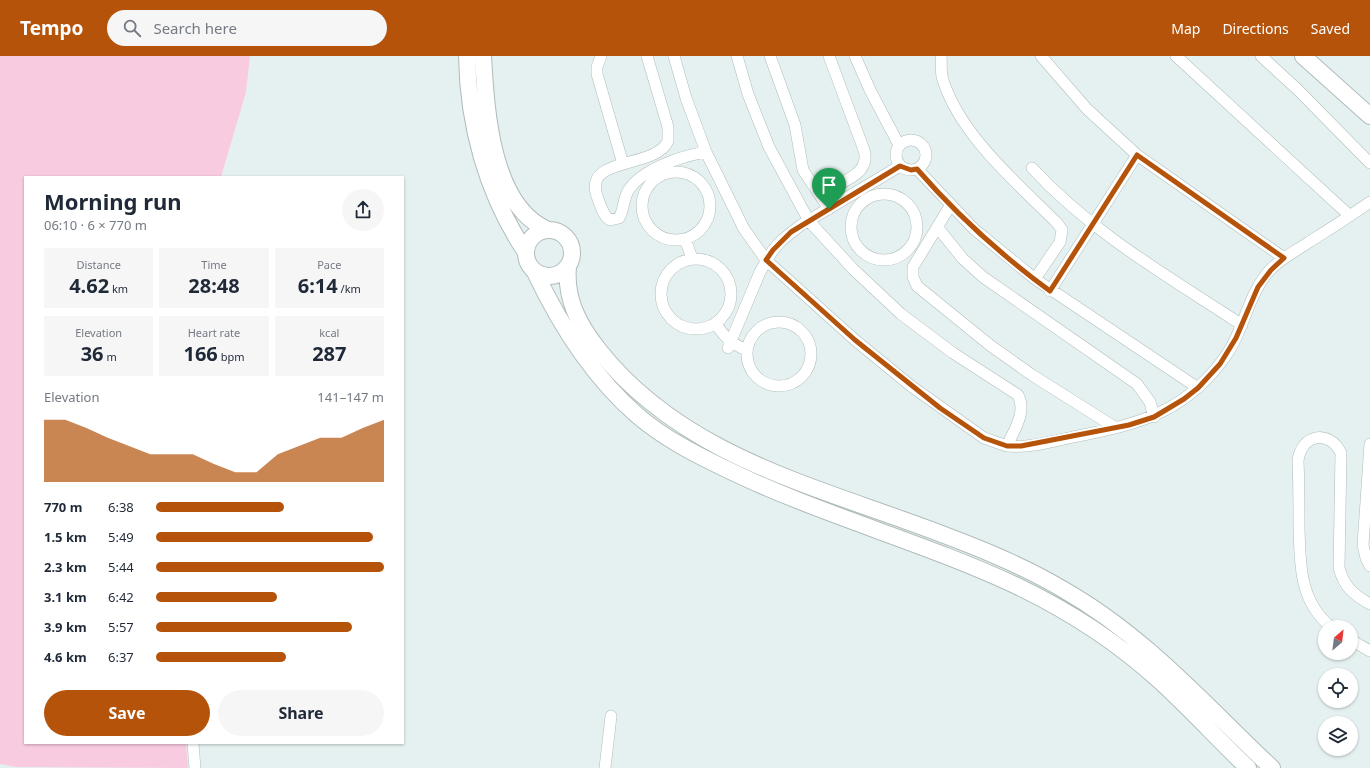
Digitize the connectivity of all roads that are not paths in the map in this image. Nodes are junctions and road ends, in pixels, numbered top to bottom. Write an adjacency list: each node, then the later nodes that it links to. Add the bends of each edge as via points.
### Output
1 (466, 56): 35 (main road, via 471,110 482,160 504,216)
2 (483, 56): 33 (main road, via 489,119 501,171 520,209 532,221)
3 (601, 56): 20 (street, via 597,74)
4 (647, 56): 20 (street, via 669,137 666,146 659,152)
5 (674, 56): 17 (street)
6 (737, 56): 30 (street, via 748,94 770,147)
7 (770, 56): 24 (street, via 796,130 800,164)
8 (829, 56): 24 (street, via 866,161 857,175)
9 (855, 56): 16 (street)
10 (941, 56): 41 (street, via 943,81 968,127 994,160 1062,230 1060,242)
11 (1043, 56): 18 (street, via 1087,109)
12 (1176, 56): 29 (street)
13 (1261, 56): 19 (street)
14 (1303, 56): 15 (main road)
15 (1370, 116)
16 (900, 145): 21 (street, via 895,156); 23 (street, via 904,141 916,141 924,149 925,161)
17 (706, 152): 20 (street, via 673,161 639,179 626,197 620,218 610,220 604,214 595,191 596,180 603,172); 38 (street, via 744,229)
18 (1137, 155): 31 (street); 37 (street)
19 (1370, 163)
20 (624, 164)
21 (900, 166): 23 (street, via 911,170); 25 (street)
22 (1032, 168): 31 (street)
23 (917, 169): 27 (street)
24 (818, 193): 28 (street)
25 (866, 193): 25 (street, via 893,196 904,201 915,215 915,238 909,249 899,256 888,260 876,259 865,253 854,239 854,216); 28 (street)
26 (1370, 202): 29 (street)
27 (950, 206): 32 (street); 41 (street, via 998,251)
28 (829, 209): 30 (street)
29 (1350, 216): 37 (street)
30 (809, 221): 38 (street, via 782,240); 51 (street, via 853,269 901,314 953,353 1018,395 1022,410)
31 (1092, 225): 42 (street); 44 (street)
32 (938, 228): 48 (street, via 958,254 983,277 1137,384 1150,402); 49 (street, via 913,267 913,277 917,286 1002,354)
33 (548, 230): 35 (main road, via 540,231 533,236); 39 (main road, via 558,232 569,241 572,256)
34 (685, 239): 34 (street, via 672,240 660,236 650,228 643,217 643,198 648,186 658,177 670,173 683,173 695,178 704,187 709,199 710,212 705,224 696,234); 36 (street)
35 (525, 251): 40 (main road, via 526,259)
36 (692, 258): 43 (street, via 718,265 730,281 732,295 729,308); 43 (street, via 679,262 665,277 661,289 662,303 668,315 684,327 697,329)
37 (1284, 258): 44 (street, via 1258,287)
38 (766, 260): 45 (street); 51 (street, via 905,381 977,434 991,442)
39 (568, 267): 40 (main road, via 556,276); 62 (main road, via 570,298 585,331 617,371 671,418 713,443 789,480 956,540 1032,572 1065,590 1128,632 1169,667)
40 (535, 272): 61 (main road, via 553,307 585,357 624,402 656,430 692,452 746,479 986,572 1048,602 1084,624 1161,682)
41 (1035, 279): 42 (street)
42 (1050, 291): 47 (street)
43 (716, 323): 45 (street)
44 (1242, 326): 47 (street, via 1220,364)
45 (729, 345): 46 (street)
46 (747, 350): 46 (street, via 751,338 758,329 769,323 782,322 794,325 803,332 810,343 812,355 806,373 797,381 786,386 774,386 762,382 753,373 748,362)
47 (1198, 388): 48 (street, via 1170,409)
48 (1154, 417): 49 (street)
49 (1116, 428): 51 (street, via 1029,446)
50 (1370, 444): 52 (street, via 1363,545)
51 (1007, 446)
52 (1370, 566)
53 (1370, 604): 54 (street, via 1350,591 1341,577 1339,568 1341,453 1329,439 1310,440 1301,449 1298,461 1300,565 1308,597)
54 (1324, 620)
55 (1358, 644): 56 (street)
56 (1370, 651)
57 (611, 716): 60 (street)
58 (193, 744): 59 (street)
59 (195, 768)
60 (605, 768)
61 (1248, 768)
62 (1272, 768)

